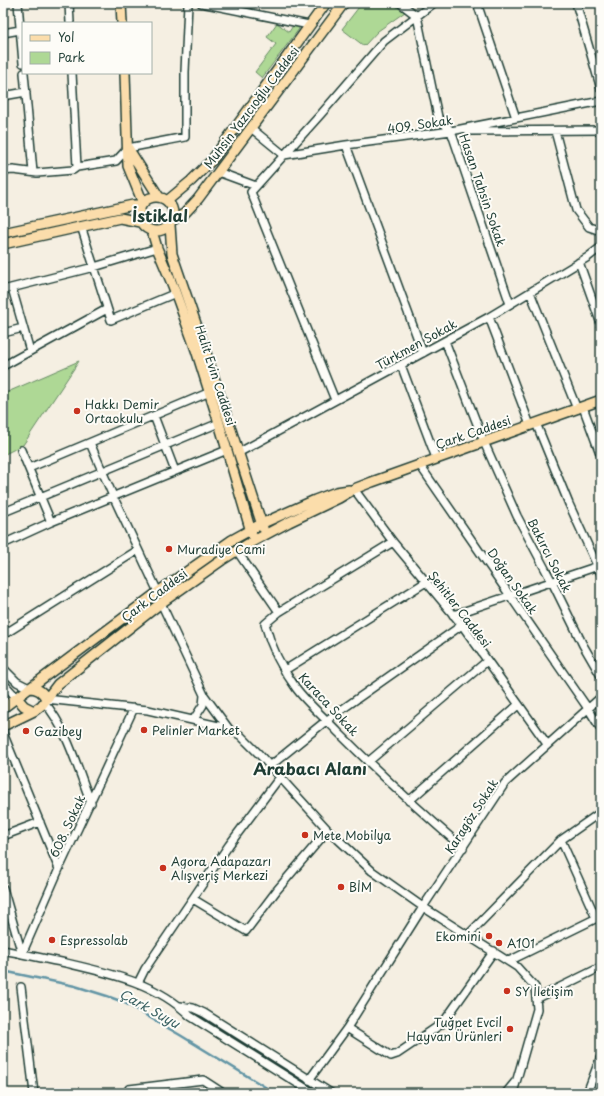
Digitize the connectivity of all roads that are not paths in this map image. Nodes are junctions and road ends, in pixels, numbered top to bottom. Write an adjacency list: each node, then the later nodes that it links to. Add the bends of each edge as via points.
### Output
1 (18, 3): 17 (street)
2 (69, 3): 14 (street)
3 (121, 3): 15 (main road)
4 (188, 3): 33 (street, via 185,137)
5 (201, 3): 12 (street)
6 (326, 3): 16 (main road, Muhsin Yazıcıoğlu Caddesi)
7 (344, 3): 28 (main road, Muhsin Yazıcıoğlu Caddesi)
8 (400, 3): 13 (street)
9 (434, 3): 13 (street)
10 (477, 3): 27 (street)
11 (576, 3): 23 (street)
12 (236, 7): 16 (street)
13 (417, 16): 30 (street, Hasan Tahsin Sokak, via 438,117); 34 (street, via 384,42)
14 (70, 22)
15 (122, 22)
16 (309, 25): 40 (main road, Muhsin Yazıcıoğlu Caddesi, via 212,160 192,181)
17 (20, 30): 18 (street); 19 (street)
18 (3, 33)
19 (22, 52)
20 (24, 74): 24 (street)
21 (72, 74): 35 (street)
22 (125, 74): 33 (main road)
23 (601, 89)
24 (26, 92): 25 (street); 37 (street)
25 (3, 96)
26 (601, 101): 27 (street, 409. Sokak)
27 (516, 118): 30 (street, 409. Sokak)
28 (251, 128): 34 (street); 38 (main road, Muhsin Yazıcıoğlu Caddesi)
29 (601, 130): 31 (street)
30 (451, 131): 31 (street); 32 (street, 409. Sokak); 57 (street, Hasan Tahsin Sokak)
31 (555, 131): 46 (street, via 576,210 589,227)
32 (346, 145): 34 (street, 409. Sokak); 65 (street)
33 (128, 148): 35 (street, via 116,161); 40 (main road); 41 (main road, via 128,166)
34 (284, 155): 39 (street)
35 (77, 167): 37 (street, via 73,170)
36 (3, 171): 37 (street)
37 (33, 172)
38 (218, 172): 39 (street); 43 (main road, Muhsin Yazıcıoğlu Caddesi, via 191,208)
39 (256, 186): 69 (street, via 251,192)
40 (163, 199): 41 (main road, via 150,198); 43 (main road, via 173,210)
41 (142, 204): 42 (main road); 47 (main road)
42 (140, 222): 44 (main road, via 120,218); 45 (main road)
43 (171, 222): 45 (main road, via 167,228); 79 (main road, Halit Evin Caddesi, via 172,254 204,348)
44 (81, 226): 48 (main road); 52 (street)
45 (152, 231): 50 (main road, Halit Evin Caddesi)
46 (601, 231)
47 (3, 233)
48 (3, 244)
49 (601, 247): 51 (street, Türkmen Sokak)
50 (157, 248): 52 (street); 56 (main road, Halit Evin Caddesi)
51 (579, 262): 55 (street, Türkmen Sokak); 60 (street)
52 (94, 267): 53 (street); 58 (street)
53 (12, 288): 54 (street); 61 (street)
54 (3, 290)
55 (530, 292): 57 (street, Türkmen Sokak); 71 (street)
56 (176, 293): 58 (street, via 111,320); 68 (main road, Halit Evin Caddesi)
57 (510, 304): 59 (street, Türkmen Sokak)
58 (108, 309): 64 (street)
59 (489, 317): 63 (street, Türkmen Sokak); 74 (street)
60 (601, 324)
61 (24, 328): 62 (street); 64 (street)
62 (3, 333)
63 (445, 341): 65 (street, Türkmen Sokak); 75 (street, Bakırcı Sokak)
64 (30, 352): 67 (street)
65 (423, 353): 66 (street, Türkmen Sokak)
66 (401, 365): 69 (street, Türkmen Sokak); 81 (street)
67 (3, 366)
68 (210, 392): 72 (street); 73 (main road, Halit Evin Caddesi)
69 (335, 400): 79 (street, Türkmen Sokak)
70 (601, 400): 71 (main road, Çark Caddesi)
71 (580, 408): 74 (main road, Çark Caddesi); 80 (street)
72 (154, 416): 76 (street); 77 (street)
73 (219, 422): 77 (street); 79 (main road, Halit Evin Caddesi)
74 (533, 424): 75 (main road, Çark Caddesi); 99 (street)
75 (484, 442): 81 (main road, Çark Caddesi); 102 (street, Bakırcı Sokak, via 517,516)
76 (90, 443): 83 (street); 84 (street)
77 (165, 445): 84 (street); 85 (street)
78 (21, 450): 83 (street)
79 (232, 454): 85 (street, Türkmen Sokak); 91 (main road, Halit Evin Caddesi); 92 (main road, Halit Evin Caddesi)
80 (601, 456)
81 (436, 458): 82 (main road, Çark Caddesi)
82 (419, 464): 86 (main road, Çark Caddesi); 104 (street, Doğan Sokak)
83 (29, 468): 87 (street)
84 (102, 470): 87 (street); 88 (street)
85 (175, 471): 88 (street, Türkmen Sokak)
86 (354, 489): 91 (main road, Çark Caddesi, via 329,494); 93 (main road, Çark Caddesi); 95 (street, Şehitler Caddesi)
87 (40, 496): 89 (street); 90 (street)
88 (113, 496): 90 (street, Türkmen Sokak); 97 (street)
89 (4, 512)
90 (50, 522): 96 (street, Türkmen Sokak)
91 (261, 524): 92 (main road, Çark Caddesi); 93 (main road, Halit Evin Caddesi)
92 (250, 530): 94 (main road, Halit Evin Caddesi); 103 (main road, Çark Caddesi)
93 (265, 535): 94 (main road, Çark Caddesi)
94 (254, 541): 98 (main road, Çark Caddesi)
95 (393, 542): 101 (street, Şehitler Caddesi); 106 (street)
96 (3, 544)
97 (138, 550): 103 (street); 109 (street)
98 (237, 551): 105 (main road, Çark Caddesi); 106 (street)
99 (599, 565): 100 (street); 102 (street)
100 (601, 574)
101 (426, 582): 107 (street, Şehitler Caddesi); 112 (street)
102 (552, 582): 104 (street); 113 (street, Bakırcı Sokak)
103 (158, 592): 115 (main road, Çark Caddesi)
104 (510, 596): 107 (street); 123 (street, Doğan Sokak)
105 (161, 603): 116 (street); 119 (main road, Çark Caddesi, via 58,684)
106 (279, 612): 112 (street, Karaca Sokak, via 265,624 269,639)
107 (453, 615): 108 (street, Şehitler Caddesi)
108 (462, 625): 110 (street, Şehitler Caddesi); 126 (street)
109 (3, 635)
110 (487, 661): 120 (street, Şehitler Caddesi); 132 (street)
111 (3, 668): 115 (street, via 17,682)
112 (285, 670): 126 (street, Karaca Sokak, via 296,688)
113 (601, 676)
114 (3, 683): 118 (street)
115 (29, 688): 118 (main road, Çark Caddesi); 119 (main road, via 40,690)
116 (204, 695): 125 (street, via 203,705); 129 (street)
117 (601, 697): 123 (street, Karagöz Sokak)
118 (17, 698): 121 (main road, Çark Caddesi); 124 (main road, via 24,706)
119 (45, 700): 122 (street); 124 (main road, Çark Caddesi); 136 (street, via 66,740)
120 (518, 705): 131 (street, Şehitler Caddesi); 135 (street)
121 (3, 708)
122 (134, 708): 125 (street); 136 (street, 608. Sokak)
123 (589, 710): 128 (street, Doğan Sokak); 131 (street, Karagöz Sokak)
124 (34, 711): 127 (main road, Çark Caddesi)
125 (194, 719): 129 (street)
126 (327, 720): 132 (street, Karaca Sokak); 133 (street)
127 (3, 726)
128 (601, 729)
129 (230, 730): 133 (street, via 240,736)
130 (3, 733): 138 (street)
131 (547, 744): 142 (street, Karagöz Sokak, via 505,783)
132 (368, 762): 135 (street, Karaca Sokak)
133 (270, 766): 134 (street)
134 (280, 777): 139 (street); 145 (street, via 233,839)
135 (409, 801): 142 (street, Karaca Sokak)
136 (91, 802): 143 (street, 608. Sokak)
137 (600, 814): 141 (street)
138 (40, 822): 140 (street); 143 (street)
139 (328, 830): 145 (street, via 246,931); 146 (street, via 372,871)
140 (3, 836)
141 (561, 840): 147 (street); 148 (street)
142 (463, 848): 146 (street, Karagöz Sokak)
143 (59, 869): 151 (street, 608. Sokak)
144 (3, 888): 151 (street)
145 (193, 899): 154 (street)
146 (424, 907): 148 (street); 158 (street, Karagöz Sokak)
147 (599, 917): 152 (street)
148 (468, 935): 150 (street)
149 (3, 950): 151 (street)
150 (494, 951): 152 (street); 158 (street, via 443,1023 397,1054 391,1056)
151 (22, 954): 154 (street, via 99,971)
152 (508, 961): 156 (street, via 535,987)
153 (601, 967): 156 (street)
154 (138, 983): 157 (street)
155 (21, 987): 164 (street)
156 (536, 999): 162 (street, via 537,1009)
157 (180, 1006): 161 (street, via 204,1013); 166 (street, via 190,1016)
158 (347, 1028): 161 (street, Karagöz Sokak)
159 (601, 1056): 160 (street)
160 (597, 1077): 170 (street)
161 (309, 1080): 167 (street)
162 (516, 1080): 168 (street); 169 (street)
163 (129, 1091): 165 (street, via 203,1080)
164 (34, 1093)
165 (223, 1093)
166 (313, 1093)
167 (331, 1093)
168 (506, 1093)
169 (513, 1093)
170 (588, 1093)

